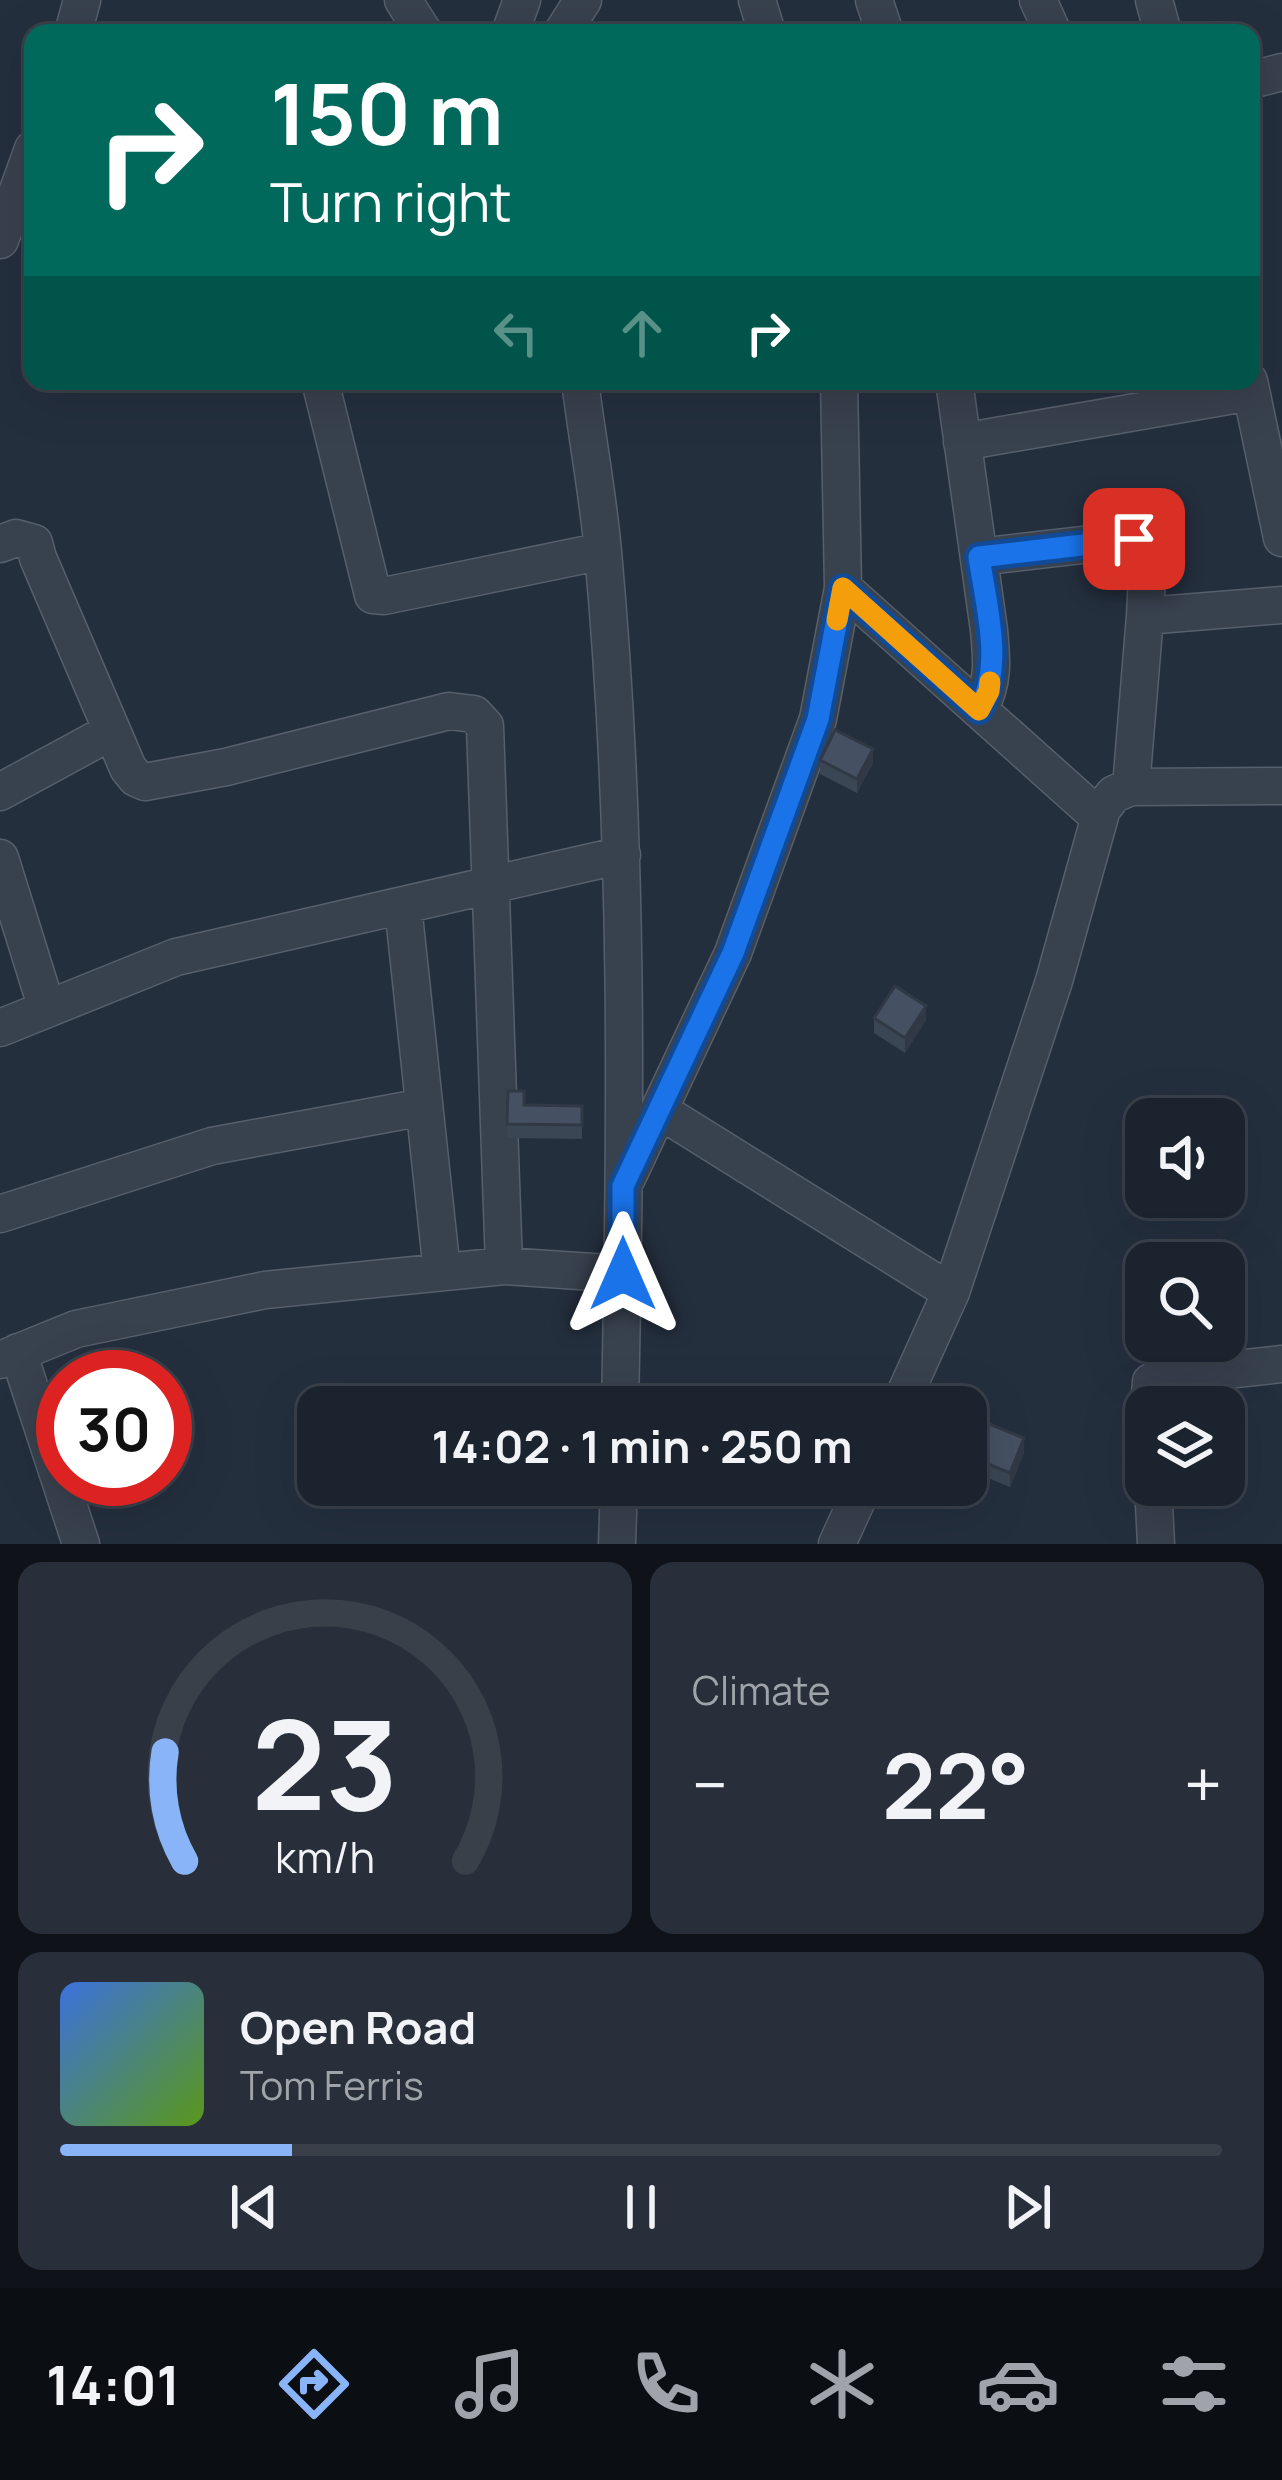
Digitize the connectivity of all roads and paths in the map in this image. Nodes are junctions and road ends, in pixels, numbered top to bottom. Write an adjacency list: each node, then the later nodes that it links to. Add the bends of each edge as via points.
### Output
1 (24, 168): 2 (street)
2 (8, 203): 3 (street)
3 (0, 240)
4 (322, 390): 13 (street, via 373,595)
5 (581, 390): 13 (street)
6 (838, 390): 15 (street)
7 (955, 390): 10 (street)
8 (1234, 390): 10 (street)
9 (1251, 390): 11 (street)
10 (962, 442): 14 (street)
11 (1282, 538)
12 (0, 544): 19 (street, via 34,543)
13 (603, 551): 24 (street)
14 (979, 557): 17 (street, via 1146,543); 18 (street, via 992,662)
15 (843, 588): 18 (street); 31 (street, via 818,719 733,953)
16 (1282, 605): 17 (street)
17 (1145, 616): 21 (street)
18 (979, 710): 23 (street)
19 (112, 731): 22 (street); 26 (street, via 136,778 167,778 449,711 474,714 485,726)
20 (1282, 786): 21 (street)
21 (1131, 787): 23 (street, via 1114,794)
22 (0, 792)
23 (1099, 817): 37 (street)
24 (622, 855): 26 (street); 32 (street)
25 (0, 858): 28 (street)
26 (492, 885): 27 (street); 34 (street)
27 (403, 906): 28 (street, via 176,957); 30 (street)
28 (47, 1009): 29 (street)
29 (0, 1028)
30 (424, 1107): 33 (street, via 212,1146); 35 (street)
31 (659, 1110): 32 (street); 37 (street)
32 (623, 1186): 36 (street)
33 (0, 1214)
34 (505, 1266): 35 (street); 36 (street)
35 (442, 1272): 38 (street, via 252,1292 76,1329)
36 (623, 1274): 40 (street)
37 (951, 1292): 41 (street)
38 (9, 1356): 46 (street)
39 (1282, 1364): 42 (street, via 1162,1377)
40 (620, 1386)
41 (908, 1386)
42 (1151, 1386)
43 (618, 1506): 47 (street)
44 (854, 1506): 48 (street)
45 (1154, 1506): 49 (street)
46 (81, 1544)
47 (617, 1544)
48 (837, 1544)
49 (1156, 1544)

